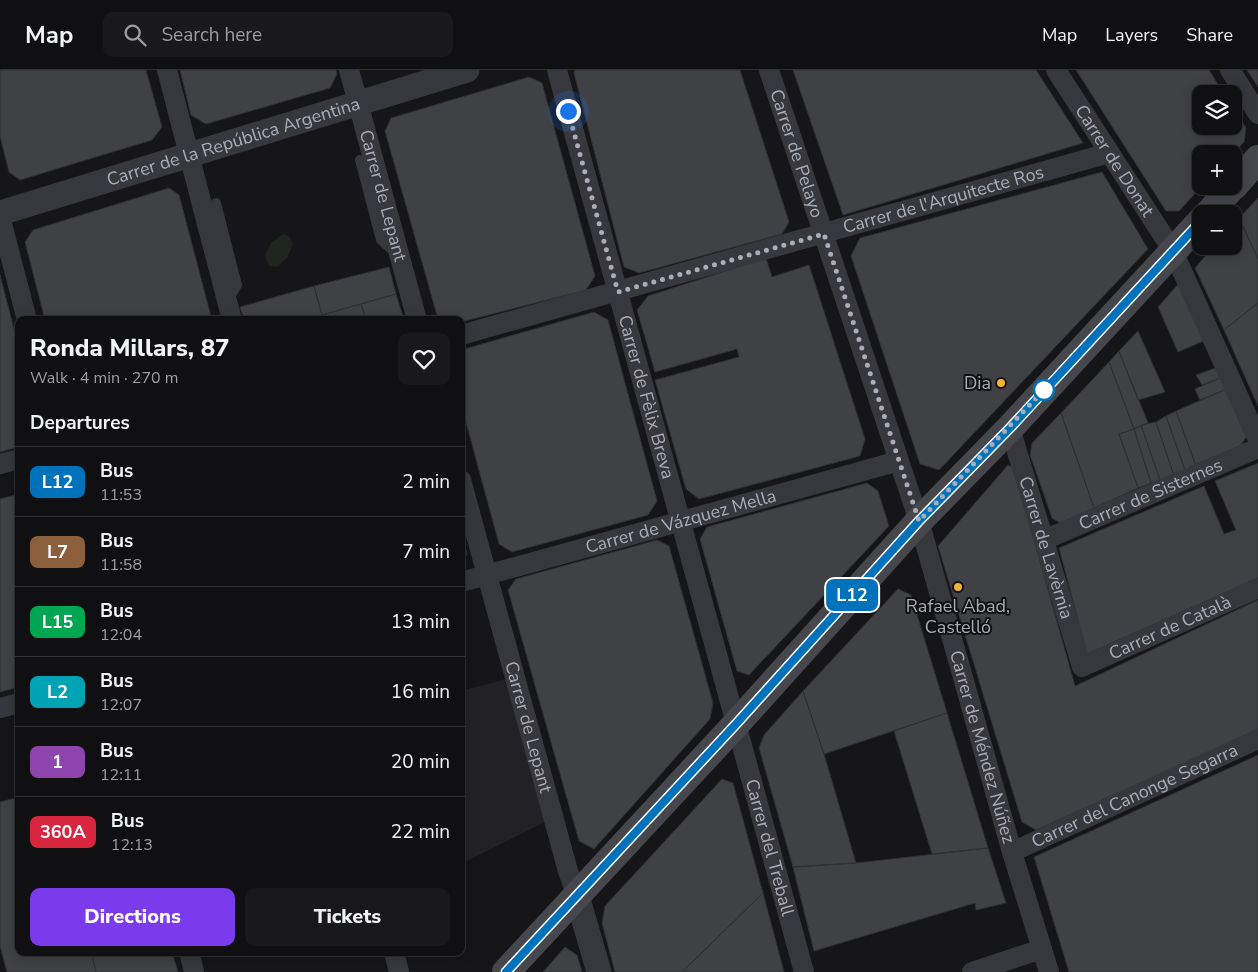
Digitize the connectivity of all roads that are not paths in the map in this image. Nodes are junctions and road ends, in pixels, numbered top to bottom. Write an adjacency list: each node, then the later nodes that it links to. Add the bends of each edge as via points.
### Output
1 (168, 70): 11 (street)
2 (349, 70): 8 (street, Carrer de Lepant)
3 (467, 70): 8 (street, Carrer de la República Argentina)
4 (557, 70): 23 (street, Carrer de Fèlix Breva)
5 (770, 70): 20 (street, Carrer de Pelayo)
6 (1056, 70): 10 (street, Carrer de Donat)
7 (1230, 70): 9 (street)
8 (358, 103): 11 (street, Carrer de la República Argentina); 22 (street, Carrer de Lepant)
9 (1258, 114)
10 (1109, 153): 20 (street, Carrer de l'Arquitecte Ros); 21 (street, Carrer de Donat)
11 (189, 155): 18 (street, Carrer de la República Argentina); 24 (street)
12 (360, 160): 22 (lane, via 381,240)
13 (1258, 160): 14 (main road)
14 (1242, 177)
15 (1226, 195): 17 (main road)
16 (216, 204): 24 (lane, via 237,285)
17 (1216, 205)
18 (0, 215): 25 (street)
19 (1192, 231): 21 (main road)
20 (824, 234): 23 (street, Carrer de l'Arquitecte Ros); 32 (street, Carrer de Pelayo)
21 (1174, 251): 28 (main road); 29 (street, Carrer de Donat)
22 (400, 258): 26 (street, Carrer de Lepant)
23 (618, 292): 27 (street, Carrer de l'Arquitecte Ros); 35 (street, Carrer de Fèlix Breva)
24 (230, 311)
25 (26, 316)
26 (417, 316)
27 (465, 334)
28 (1010, 428): 36 (main road); 37 (street, Carrer de Lavèrnia)
29 (1258, 440)
30 (1258, 448): 37 (street, Carrer de Sisternes)
31 (15, 459): 33 (street)
32 (899, 461): 35 (street, Carrer de Vázquez Mella); 36 (street, Carrer de Pelayo)
33 (0, 464)
34 (465, 495): 38 (street, Carrer de Lepant)
35 (681, 521): 38 (street, Carrer de Vázquez Mella); 44 (street, Carrer de Fèlix Breva)
36 (919, 521): 44 (main road); 46 (street, Carrer de Méndez Núñez)
37 (1044, 540): 41 (street, Carrer de Lavèrnia)
38 (487, 575): 39 (street, Carrer de Vázquez Mella); 47 (street, Carrer de Lepant)
39 (465, 581)
40 (1258, 588): 41 (street, Carrer de Català)
41 (1082, 667)
42 (15, 704): 43 (street)
43 (0, 708)
44 (737, 723): 47 (main road); 55 (street, Carrer del Treball)
45 (1258, 739): 46 (street, Carrer del Canonge Segarra)
46 (1012, 852): 48 (street, Carrer de Méndez Núñez)
47 (577, 896): 53 (main road); 54 (street, Carrer de Lepant)
48 (1042, 950): 56 (street); 57 (street, Carrer de Méndez Núñez)
49 (190, 956): 51 (street)
50 (395, 956): 52 (street)
51 (194, 972)
52 (400, 972)
53 (506, 972)
54 (599, 972)
55 (804, 972)
56 (972, 972)
57 (1049, 972)

